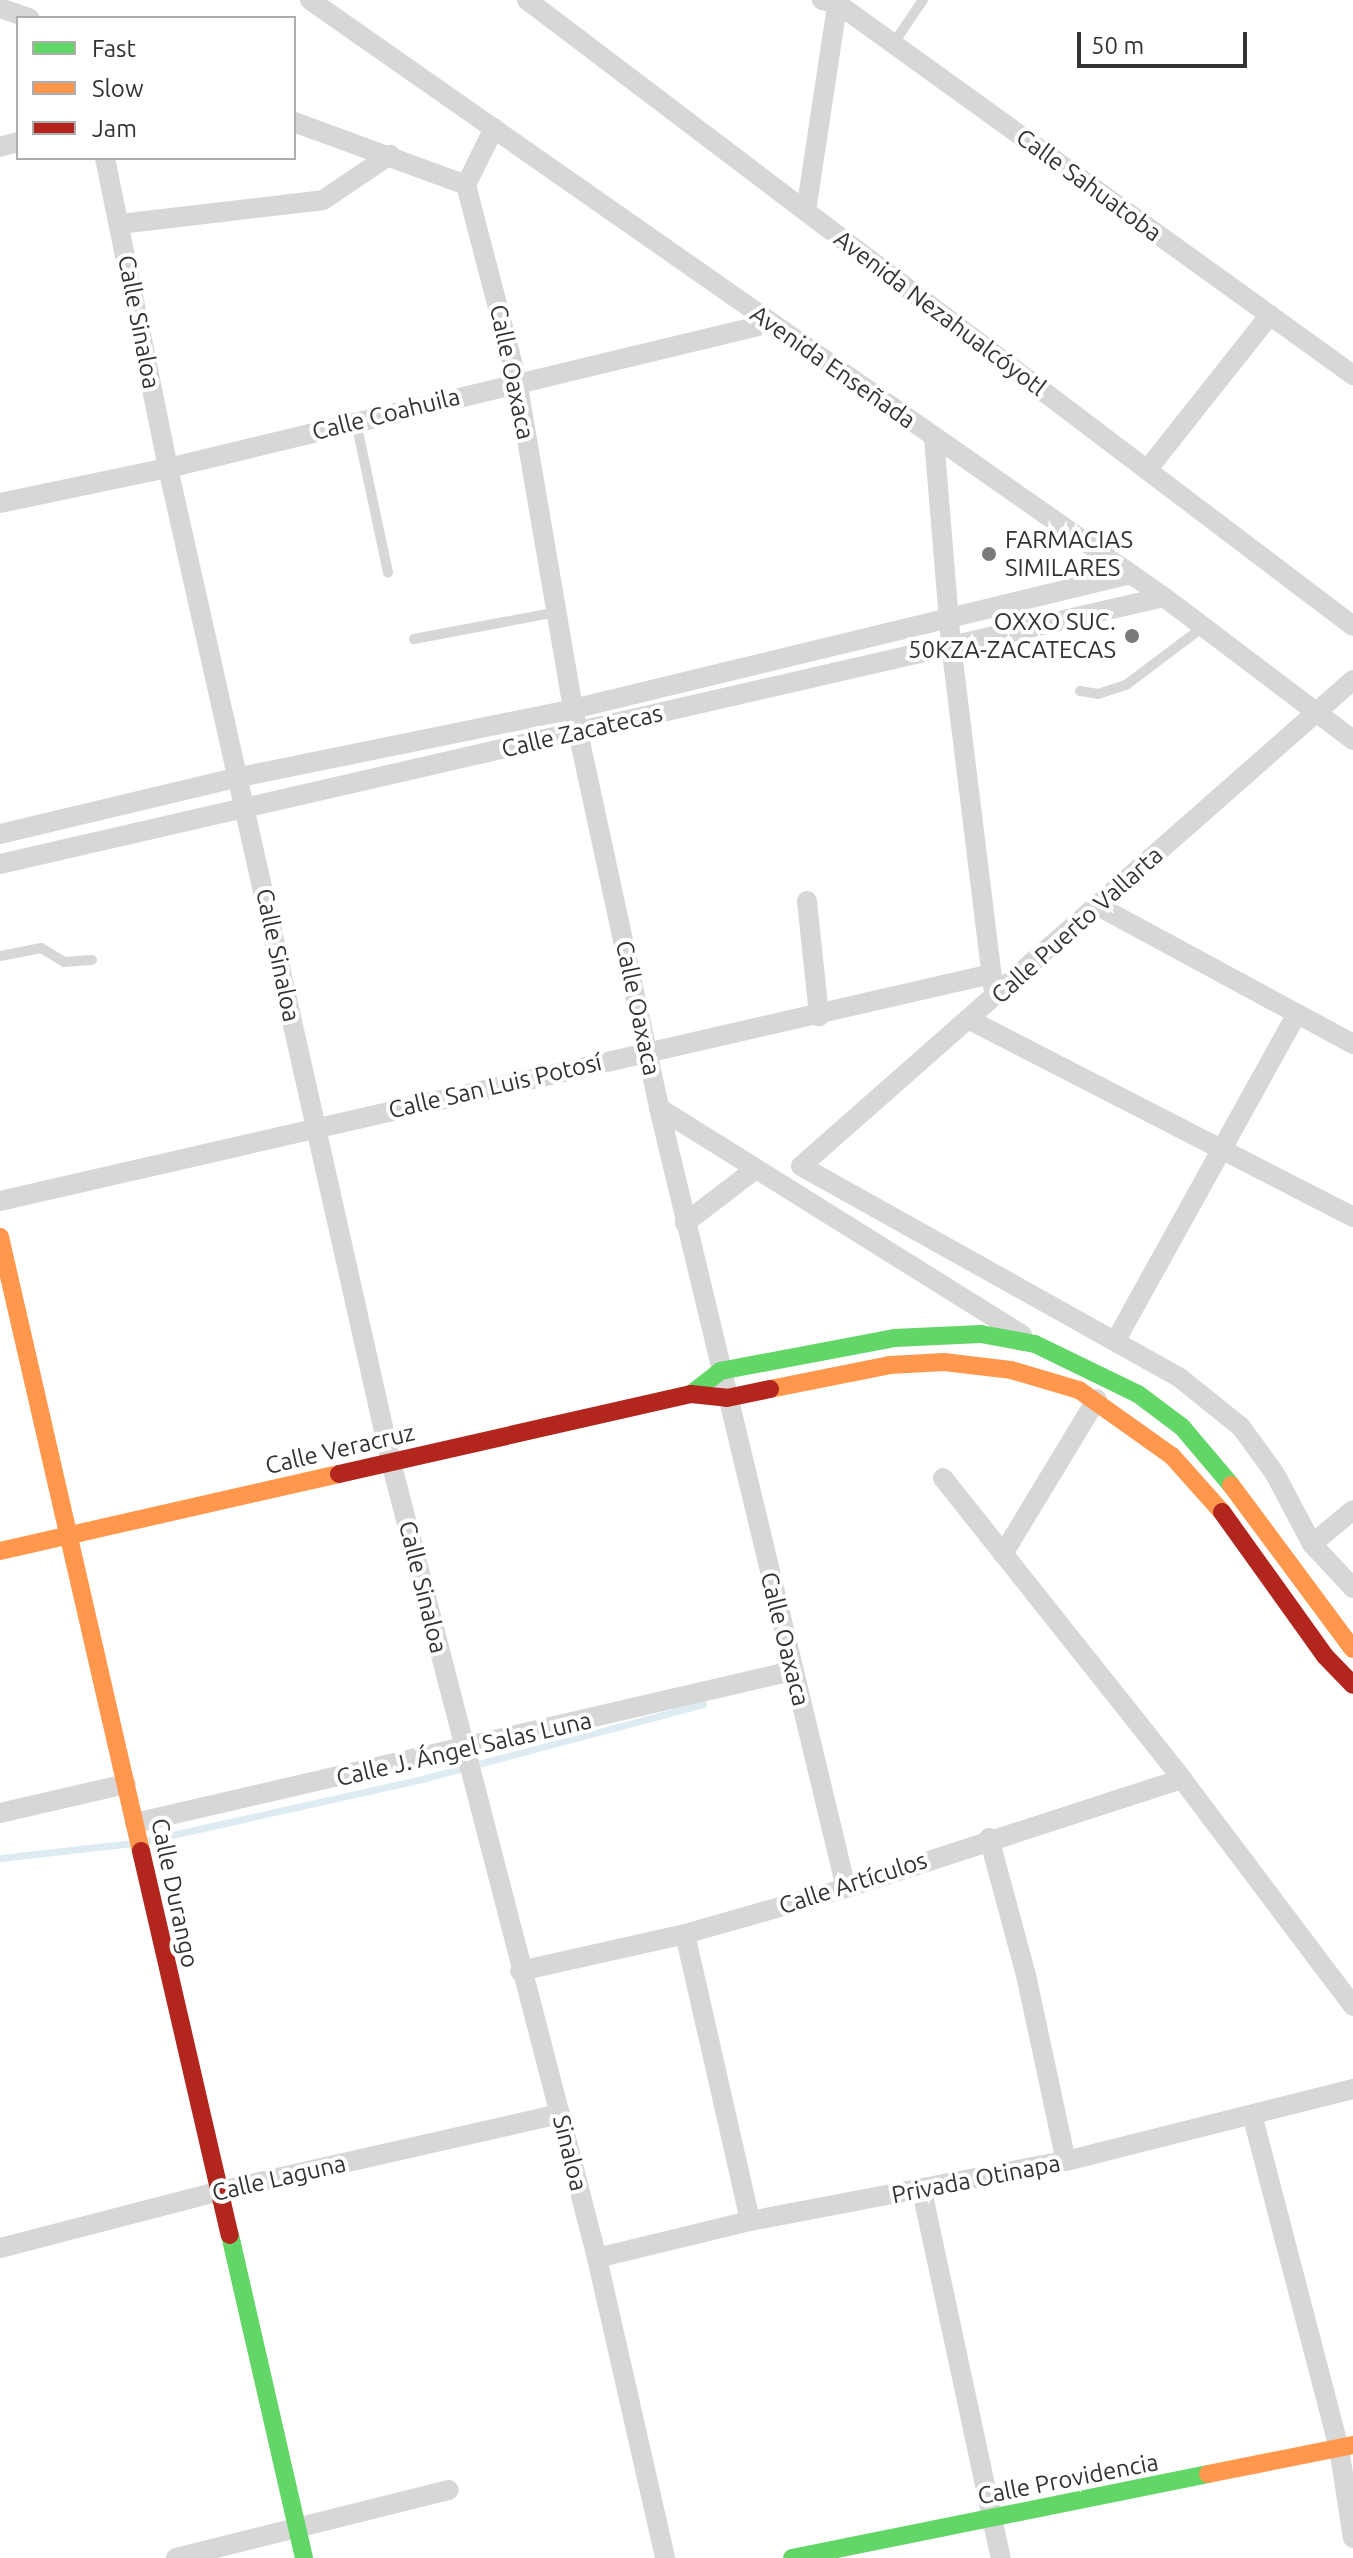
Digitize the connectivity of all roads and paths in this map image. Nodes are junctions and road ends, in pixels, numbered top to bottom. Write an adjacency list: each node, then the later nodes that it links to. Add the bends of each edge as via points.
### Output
1 (310, 0): 7 (street, Avenida Enseñada)
2 (527, 0): 11 (street, Avenida Nezahualcóyotl)
3 (923, 0): 5 (lane)
4 (832, 1): 5 (street, Calle Sahuatoba); 11 (street)
5 (893, 44): 13 (street, Calle Sahuatoba)
6 (296, 123): 8 (street)
7 (494, 128): 10 (street); 14 (street, Avenida Enseñada)
8 (390, 155): 10 (street); 12 (street, via 323,200)
9 (105, 160): 12 (street, Calle Sinaloa)
10 (466, 185): 16 (street, Calle Oaxaca)
11 (806, 211): 20 (street, Avenida Nezahualcóyotl)
12 (120, 224): 19 (street, Calle Sinaloa)
13 (1270, 315): 15 (street, Calle Sahuatoba); 20 (street)
14 (771, 323): 16 (street, Calle Coahuila); 18 (street, Avenida Enseñada)
15 (1353, 375)
16 (517, 381): 17 (street, Calle Coahuila); 25 (street, Calle Oaxaca)
17 (356, 422): 19 (street, Calle Coahuila); 22 (lane)
18 (934, 438): 23 (street, Avenida Enseñada); 26 (street)
19 (168, 468): 21 (street, Calle Coahuila); 37 (street, Calle Sinaloa)
20 (1147, 470): 27 (street, Avenida Nezahualcóyotl)
21 (0, 503)
22 (388, 573)
23 (1131, 574): 24 (street, Avenida Enseñada); 26 (street, Calle Zacatecas)
24 (1164, 597): 28 (street, Avenida Enseñada); 30 (street, Calle Zacatecas)
25 (557, 612): 29 (lane); 33 (street, Calle Oaxaca)
26 (949, 616): 30 (street); 33 (street, Calle Zacatecas)
27 (1353, 626)
28 (1203, 627): 32 (lane, via 1126,685 1098,694); 34 (street, Avenida Enseñada)
29 (414, 639)
30 (951, 644): 35 (street, Calle Zacatecas); 45 (street)
31 (1353, 680): 34 (street, Calle Puerto Vallarta)
32 (1080, 691)
33 (573, 709): 35 (street, Calle Oaxaca); 37 (street, Calle Zacatecas)
34 (1316, 714): 36 (street, Avenida Enseñada); 42 (street, Calle Puerto Vallarta)
35 (579, 733): 38 (street, Calle Zacatecas); 51 (street, Calle Oaxaca)
36 (1353, 740)
37 (240, 777): 38 (street, Calle Sinaloa); 39 (street, Calle Zacatecas)
38 (246, 805): 40 (street, Calle Zacatecas); 53 (street, Calle Sinaloa)
39 (0, 834)
40 (0, 864)
41 (807, 901): 48 (street)
42 (1098, 906): 46 (street, Calle Puerto Vallarta); 47 (street)
43 (0, 956): 44 (lane, via 41,948 64,962)
44 (92, 960)
45 (991, 974): 46 (street); 48 (street, Calle San Luis Potosí)
46 (995, 998): 49 (street, Calle Puerto Vallarta)
47 (1296, 1015): 50 (street); 54 (street)
48 (819, 1016): 51 (street, Calle San Luis Potosí)
49 (970, 1020): 54 (street); 61 (street, Calle Puerto Vallarta, via 801,1168)
50 (1353, 1044)
51 (648, 1050): 52 (street, Calle Oaxaca); 53 (street, Calle San Luis Potosí)
52 (659, 1108): 55 (street); 58 (street, Calle Oaxaca)
53 (314, 1129): 56 (street, Calle San Luis Potosí); 68 (street, Calle Sinaloa)
54 (1221, 1153): 57 (street); 61 (street)
55 (753, 1171): 58 (street); 62 (street)
56 (0, 1201)
57 (1353, 1217)
58 (685, 1223): 64 (street, Calle Oaxaca)
59 (0, 1237): 71 (street, Calle Durango)
60 (961, 1335): 62 (street); 63 (street); 64 (street, via 894,1338)
61 (1116, 1340): 72 (street, via 1180,1378 1241,1427 1275,1474)
62 (1035, 1344): 76 (street, via 1138,1394 1182,1427 1269,1529 1309,1594)
63 (960, 1363): 66 (street, Calle Veracruz, via 890,1365); 67 (street, Calle Veracruz, via 1042,1378)
64 (720, 1371): 65 (street, Calle Veracruz); 66 (street, Calle Oaxaca)
65 (691, 1394): 66 (street, Calle Veracruz); 68 (street, Calle Veracruz)
66 (727, 1398): 77 (street, Calle Oaxaca)
67 (1097, 1399): 74 (street); 78 (street, Calle Veracruz, via 1172,1456 1206,1490 1325,1656)
68 (391, 1462): 71 (street, Calle Veracruz); 79 (street, Calle Sinaloa)
69 (943, 1478): 74 (street)
70 (1353, 1510): 72 (street)
71 (71, 1535): 73 (street, Calle Veracruz); 81 (street, Calle Durango)
72 (1312, 1544): 75 (street)
73 (0, 1551)
74 (1003, 1554): 80 (street)
75 (1353, 1588)
76 (1353, 1649)
77 (792, 1671): 79 (street, Calle J. Ángel Salas Luna); 85 (street, Calle Oaxaca)
78 (1353, 1685)
79 (464, 1750): 83 (street, Calle J. Ángel Salas Luna); 87 (street, Sinaloa)
80 (1182, 1779): 84 (street, Calle Artículos); 88 (street)
81 (126, 1784): 82 (street); 83 (street, Calle Durango)
82 (0, 1813)
83 (135, 1823): 94 (street, Calle Durango)
84 (989, 1838): 85 (street, Calle Artículos); 92 (street, via 1026,1975)
85 (846, 1888): 86 (street, Calle Artículos)
86 (685, 1934): 87 (street, Calle Artículos); 95 (street)
87 (520, 1971): 90 (street, Sinaloa)
88 (1353, 2006)
89 (1353, 2089): 91 (street, Privada Otinapa)
90 (560, 2114): 94 (street, Calle Laguna); 97 (street, Sinaloa)
91 (1253, 2118): 92 (street, Privada Otinapa); 98 (street)
92 (1066, 2161): 93 (street, Privada Otinapa)
93 (922, 2191): 95 (street, Privada Otinapa); 100 (street)
94 (216, 2192): 96 (street, Calle Laguna); 101 (street, Calle Durango)
95 (750, 2221): 97 (street, Privada Otinapa)
96 (0, 2248)
97 (597, 2258): 105 (street, Sinaloa)
98 (1346, 2447): 100 (street, Calle Providencia); 102 (street)
99 (449, 2490): 101 (street)
100 (992, 2519): 106 (street, Calle Providencia); 107 (street)
101 (297, 2530): 103 (street); 104 (street, Calle Durango)
102 (1353, 2538)
103 (176, 2558)
104 (304, 2558)
105 (665, 2558)
106 (792, 2558)
107 (1001, 2558)

